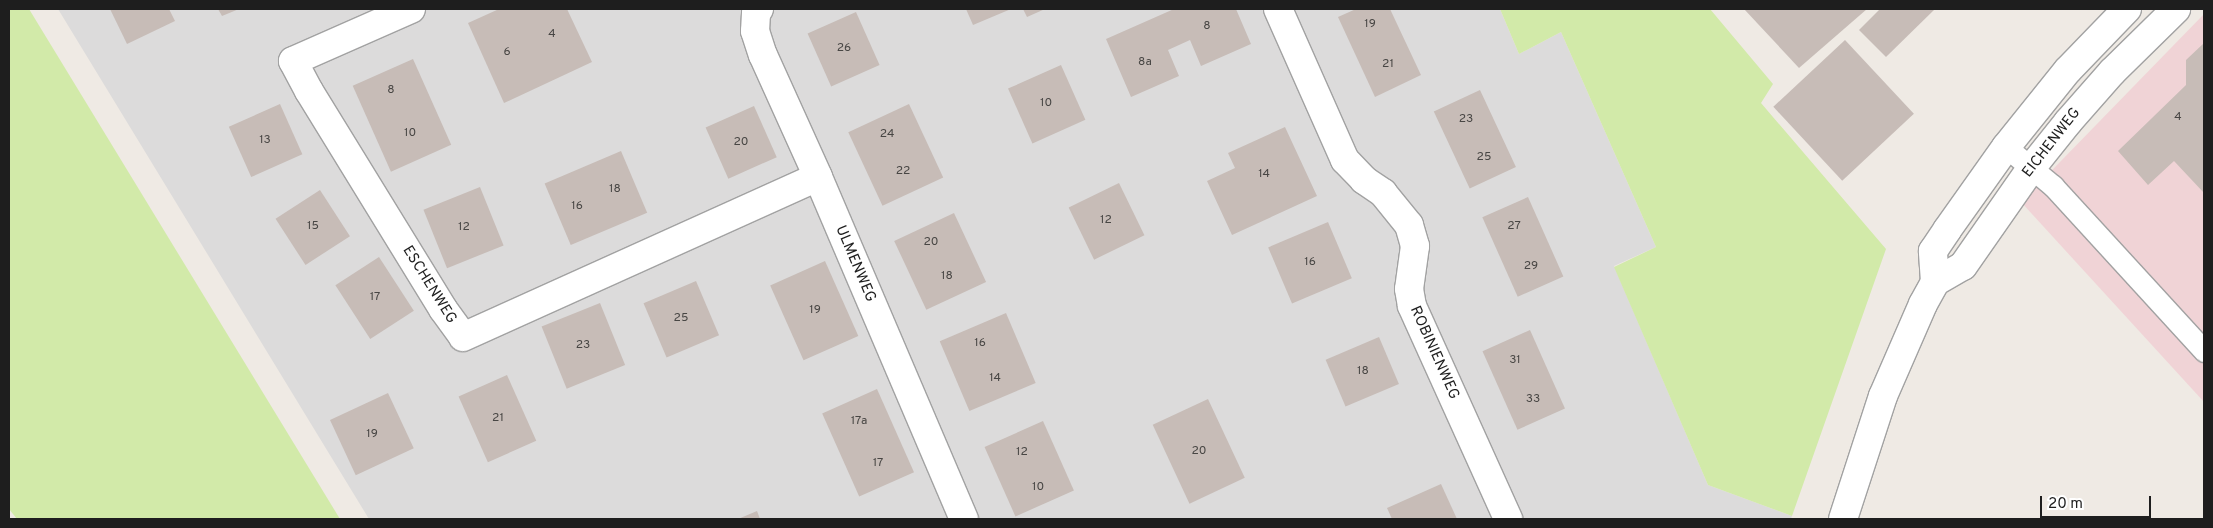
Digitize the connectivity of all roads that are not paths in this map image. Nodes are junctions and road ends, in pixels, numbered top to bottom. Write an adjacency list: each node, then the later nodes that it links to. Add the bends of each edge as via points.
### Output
1 (411, 9): 8 (street, ESCHENWEG, via 293,61 463,337)
2 (1278, 9): 12 (street, ROBINIENWEG, via 1345,160 1364,180 1383,193 1409,225 1415,246 1409,289 1412,306)
3 (2128, 9): 6 (street, via 2068,70)
4 (2176, 9): 7 (street, EICHENWEG, via 2112,72)
5 (756, 10): 8 (street, ULMENWEG, via 755,31 762,55)
6 (2006, 147): 7 (lane); 9 (street, via 1933,251)
7 (2032, 167): 9 (street, EICHENWEG, via 1963,266); 10 (lane)
8 (818, 177): 11 (street, ULMENWEG)
9 (1936, 282): 13 (street, EICHENWEG, via 1923,304 1883,396)
10 (2204, 351)
11 (960, 518)
12 (1508, 519)
13 (1843, 519)

